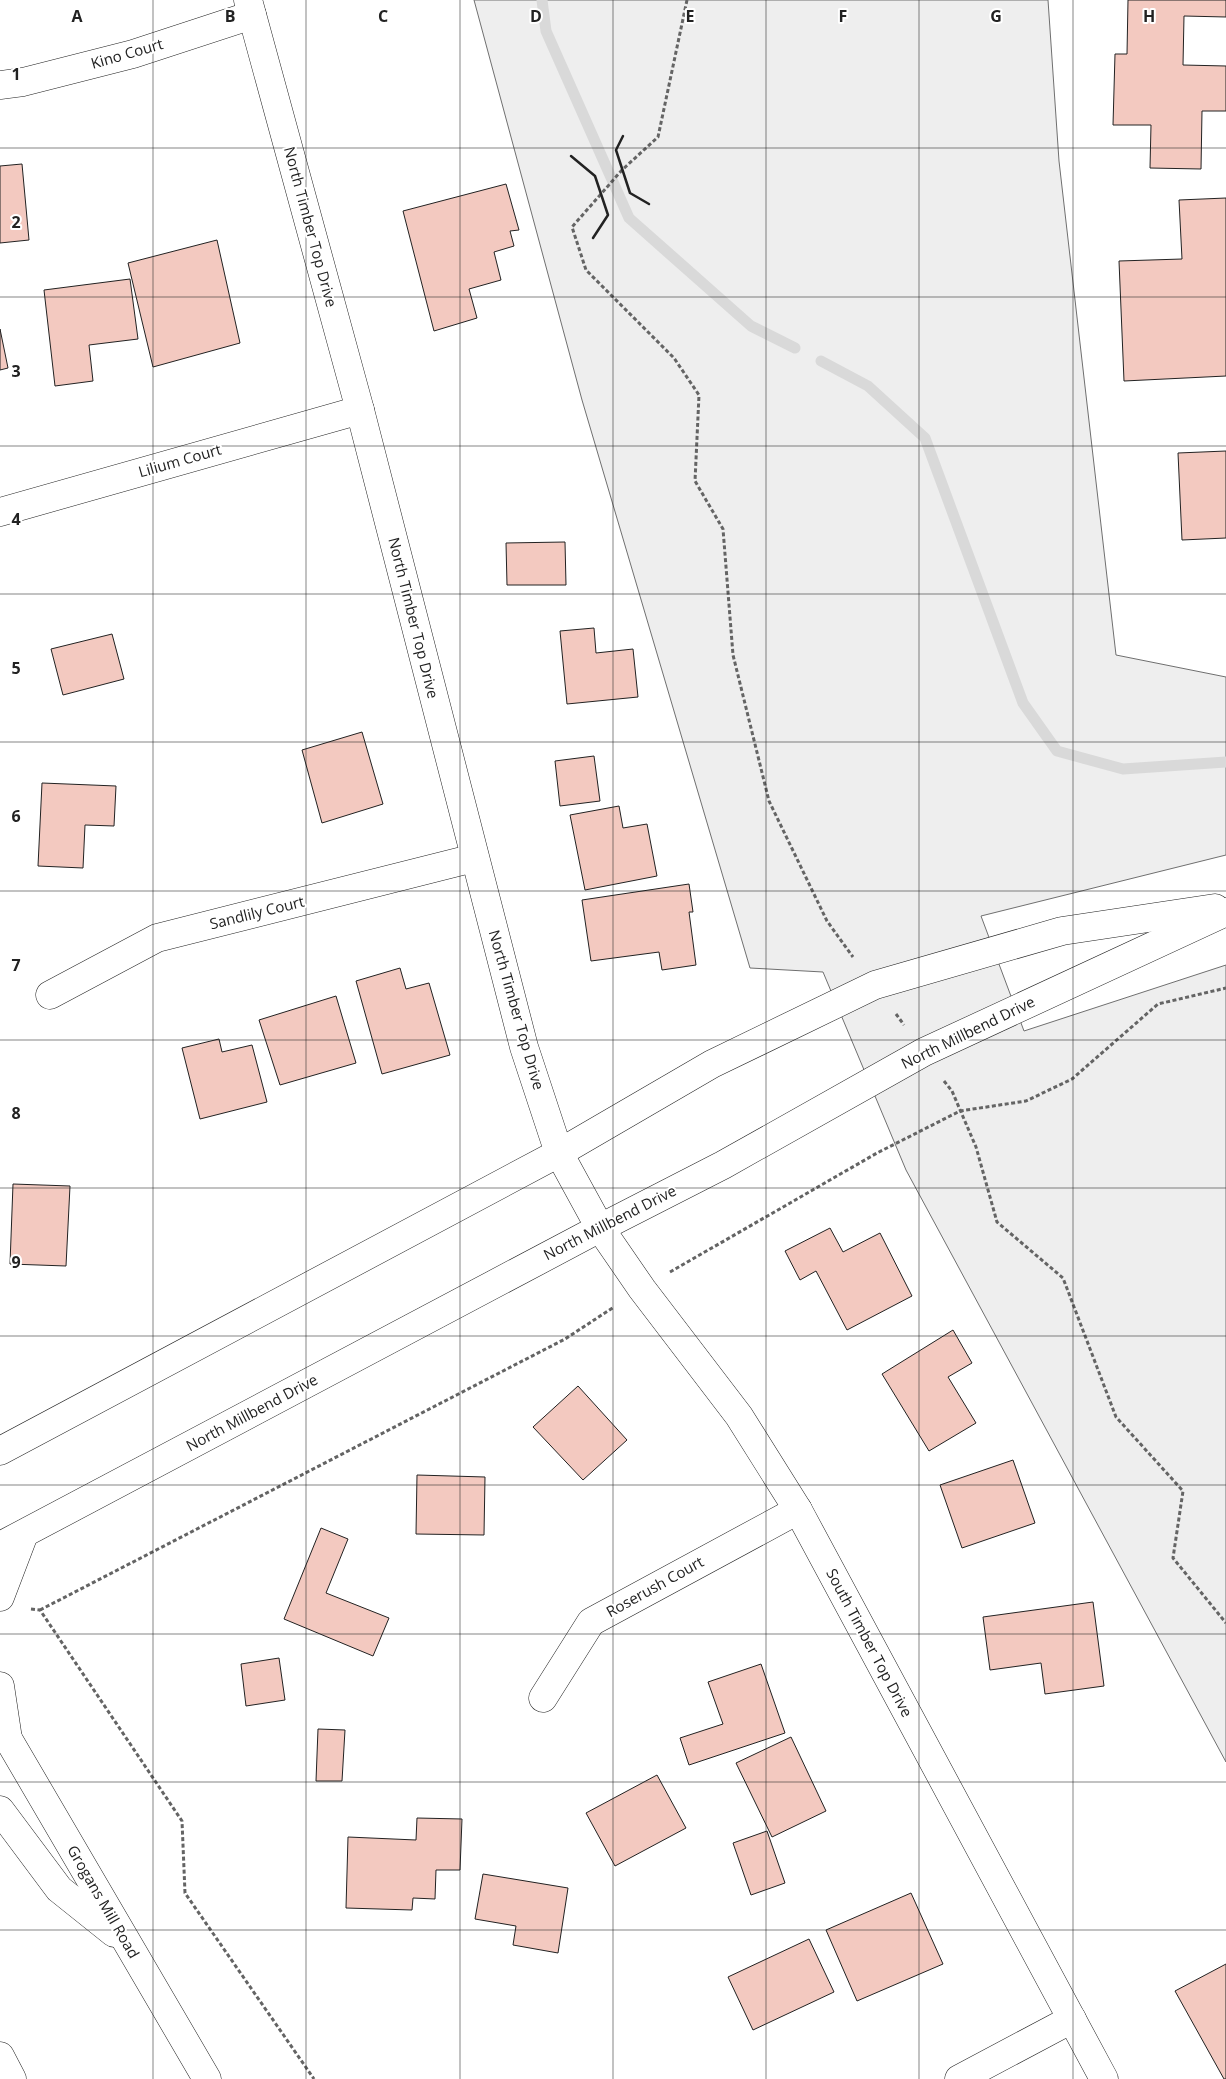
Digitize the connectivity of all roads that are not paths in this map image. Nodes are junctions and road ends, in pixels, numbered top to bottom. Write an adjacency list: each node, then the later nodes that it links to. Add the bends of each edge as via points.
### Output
1 (250, 7): 2 (street, Kino Court, via 133,54); 3 (street, North Timber Top Drive)
2 (0, 85)
3 (360, 410): 4 (street, Lilium Court); 5 (street, North Timber Top Drive)
4 (0, 512)
5 (474, 858): 8 (street, Sandlily Court, via 157,938); 9 (street, North Timber Top Drive, via 524,1047)
6 (1226, 906): 9 (street, via 1062,931 875,986 712,1064)
7 (1226, 912): 10 (street, North Millbend Drive, via 924,1052 723,1165)
8 (50, 995)
9 (559, 1153): 10 (street, North Timber Top Drive); 11 (street)
10 (600, 1228): 12 (street, South Timber Top Drive, via 739,1416); 13 (street, North Millbend Drive)
11 (4, 1446)
12 (798, 1510): 17 (street, Roserush Court, via 591,1622); 21 (street, South Timber Top Drive)
13 (24, 1534): 14 (street, North Millbend Drive); 15 (street)
14 (0, 1546)
15 (12, 1602)
16 (0, 1686): 18 (street)
17 (543, 1698)
18 (4, 1732): 20 (street, Grogans Mill Road)
19 (0, 1810): 20 (street, via 59,1889)
20 (127, 1943): 24 (street, Grogans Mill Road)
21 (1072, 2019): 25 (street); 26 (street, South Timber Top Drive)
22 (0, 2056): 23 (street)
23 (12, 2079)
24 (207, 2079)
25 (960, 2079)
26 (1104, 2079)

